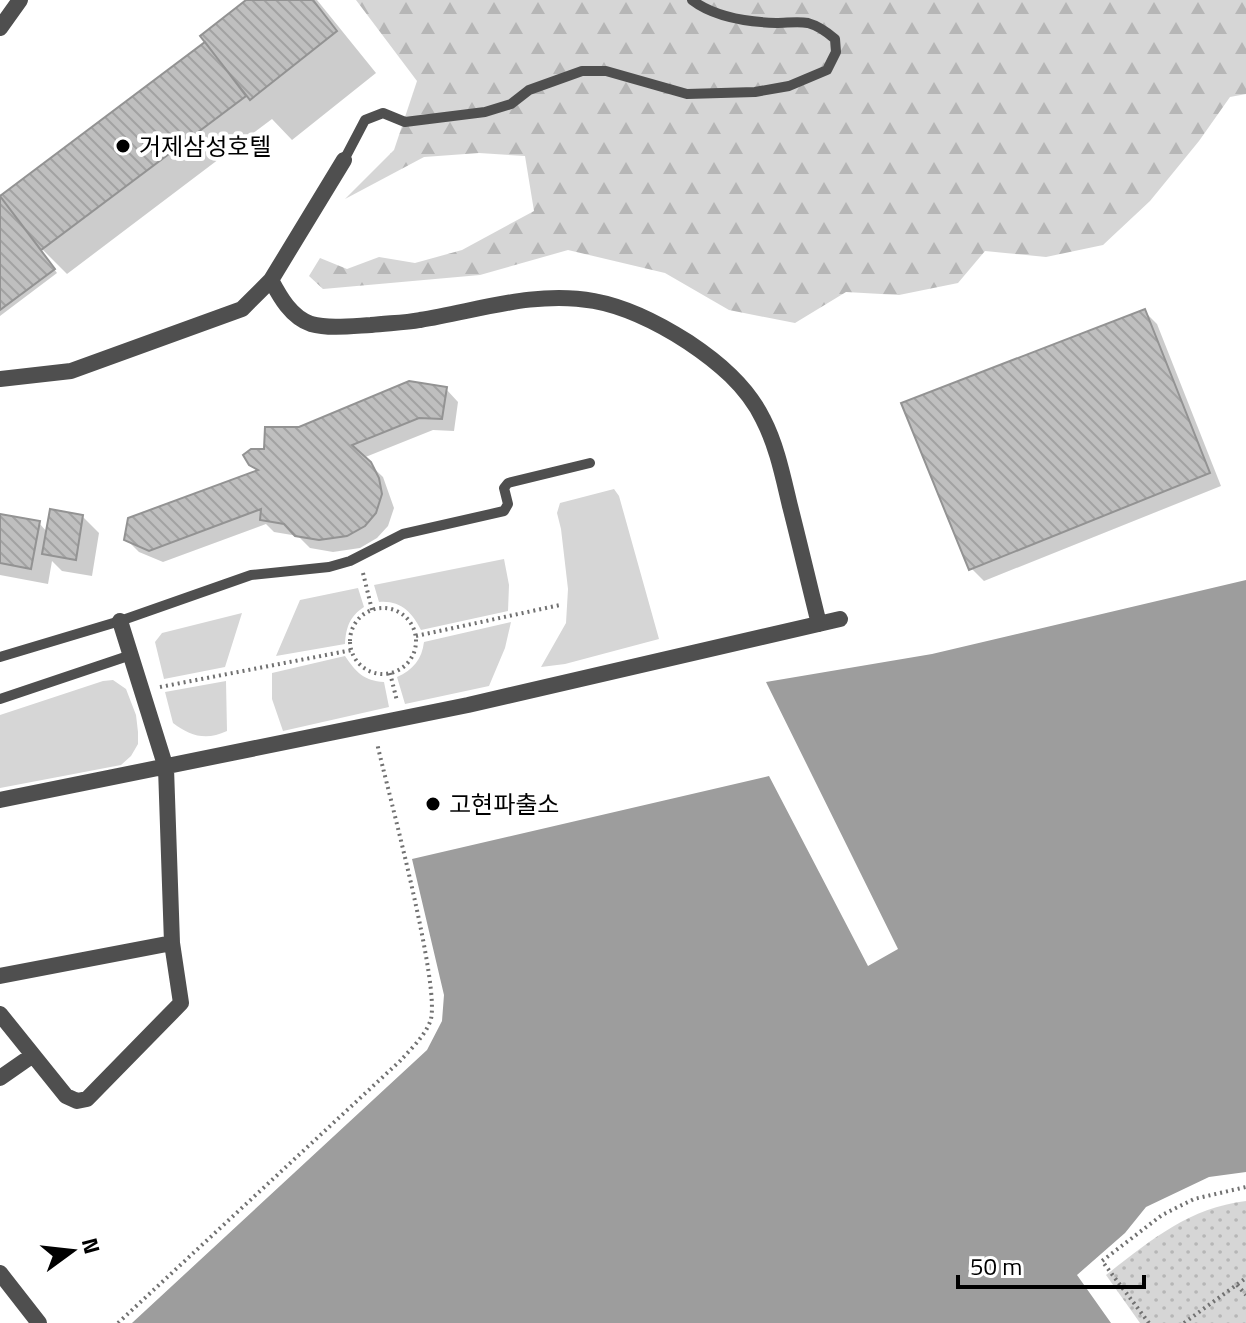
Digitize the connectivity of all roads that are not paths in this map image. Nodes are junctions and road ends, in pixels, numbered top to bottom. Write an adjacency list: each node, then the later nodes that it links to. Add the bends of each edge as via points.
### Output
1 (20, 0): 3 (street)
2 (692, 0): 4 (lane, via 737,18 813,25 835,39 836,52 827,70 789,86 755,92 687,94 606,71 582,71 485,112 405,122 383,113 365,120)
3 (0, 28)
4 (344, 160): 5 (street)
5 (271, 280): 6 (street, via 242,309 71,371); 8 (street, via 293,313 310,324 419,320 500,304 565,299 637,314 679,337 737,380 763,418 779,459)
6 (0, 379)
7 (590, 463): 10 (lane, via 508,483 504,511 403,534 329,567 251,575)
8 (812, 598): 11 (street); 12 (street)
9 (840, 619): 11 (street)
10 (120, 621): 13 (street); 14 (lane)
11 (819, 624): 12 (street)
12 (794, 629): 17 (street)
13 (131, 655): 15 (lane); 16 (street)
14 (0, 657)
15 (0, 699)
16 (156, 735): 17 (street, via 177,755); 18 (street); 19 (street, via 152,752)
17 (196, 762): 18 (street)
18 (166, 768): 19 (street); 21 (street)
19 (137, 773): 20 (street)
20 (0, 800)
21 (172, 943): 22 (street); 24 (street, via 180,1006 87,1099 66,1096)
22 (0, 976)
23 (0, 1014): 24 (street)
24 (33, 1055): 25 (street)
25 (0, 1078)
26 (0, 1273): 27 (street)
27 (39, 1323)

